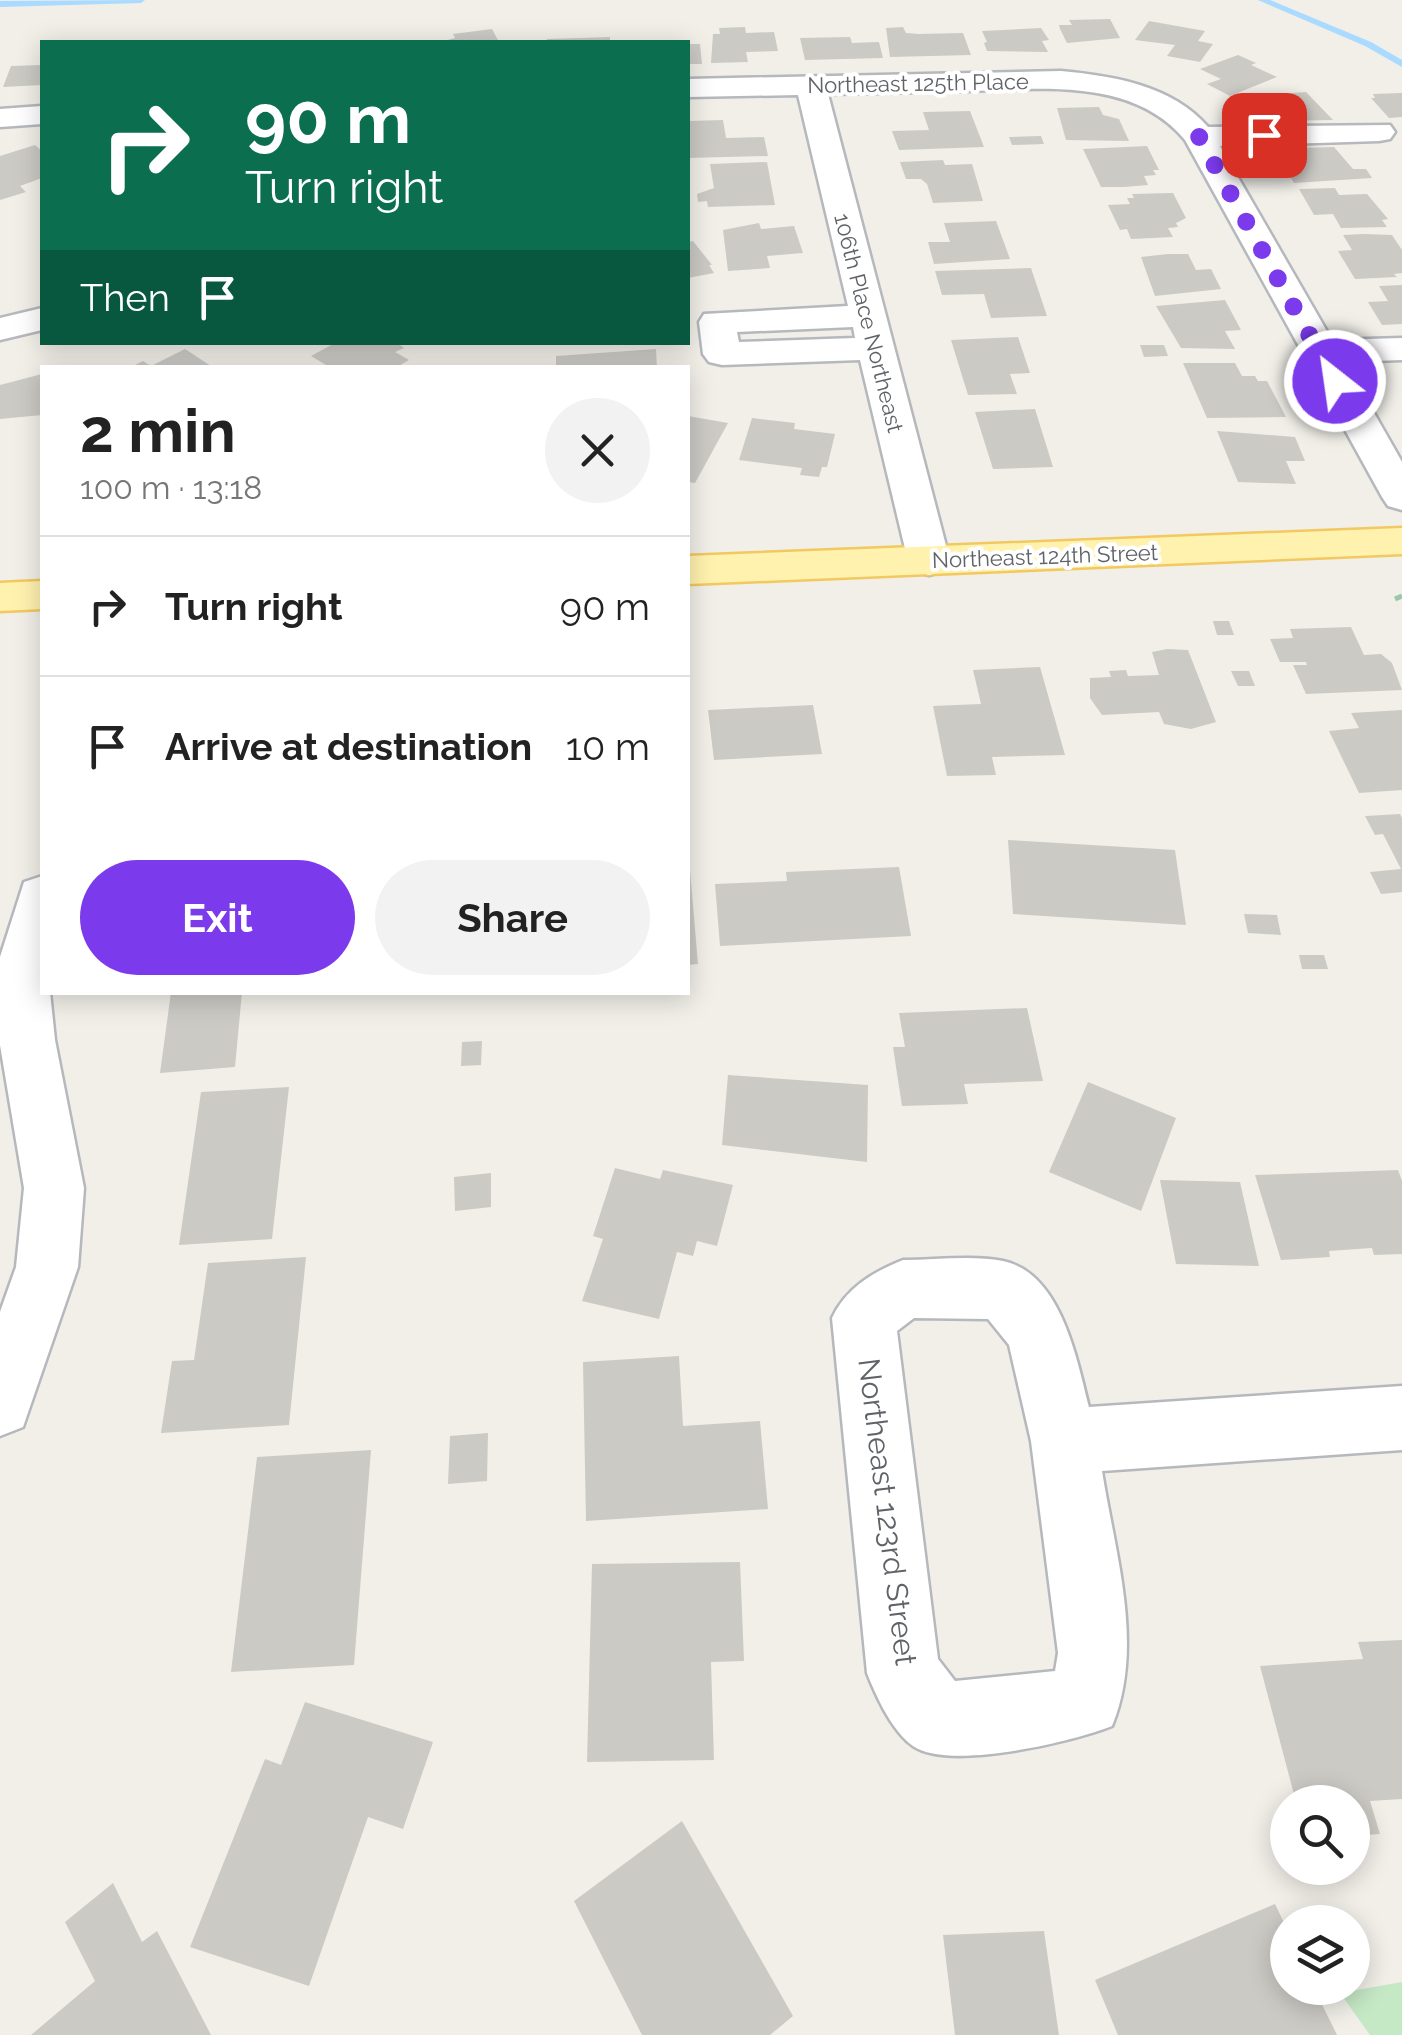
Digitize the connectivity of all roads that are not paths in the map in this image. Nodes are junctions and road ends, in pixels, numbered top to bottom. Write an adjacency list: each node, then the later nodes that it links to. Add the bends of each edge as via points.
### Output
1 (811, 85): 2 (street, Northeast 125th Place); 6 (street, Northeast 125th Place, via 1061,80 1120,88 1190,124); 13 (street, 106th Place Northeast)
2 (690, 88)
3 (40, 115): 4 (street)
4 (0, 118)
5 (1379, 132): 6 (street)
6 (1199, 137): 10 (street)
7 (40, 320): 8 (street)
8 (0, 329)
9 (1402, 349): 10 (street)
10 (1318, 352): 11 (street)
11 (1402, 497)
12 (1402, 541): 13 (main road, Northeast 124th Street)
13 (929, 561): 14 (main road, Northeast 124th Street)
14 (690, 570)
15 (40, 595): 16 (main road)
16 (0, 597)
17 (40, 904): 18 (street, via 22,976 54,1188 47,1267)
18 (0, 1404)
19 (1402, 1418): 20 (street)
20 (1064, 1441): 20 (street, Northeast 123rd Street, via 1038,1332 1003,1290 903,1289 864,1318 903,1673 938,1720 1037,1712 1086,1700 1094,1653)

